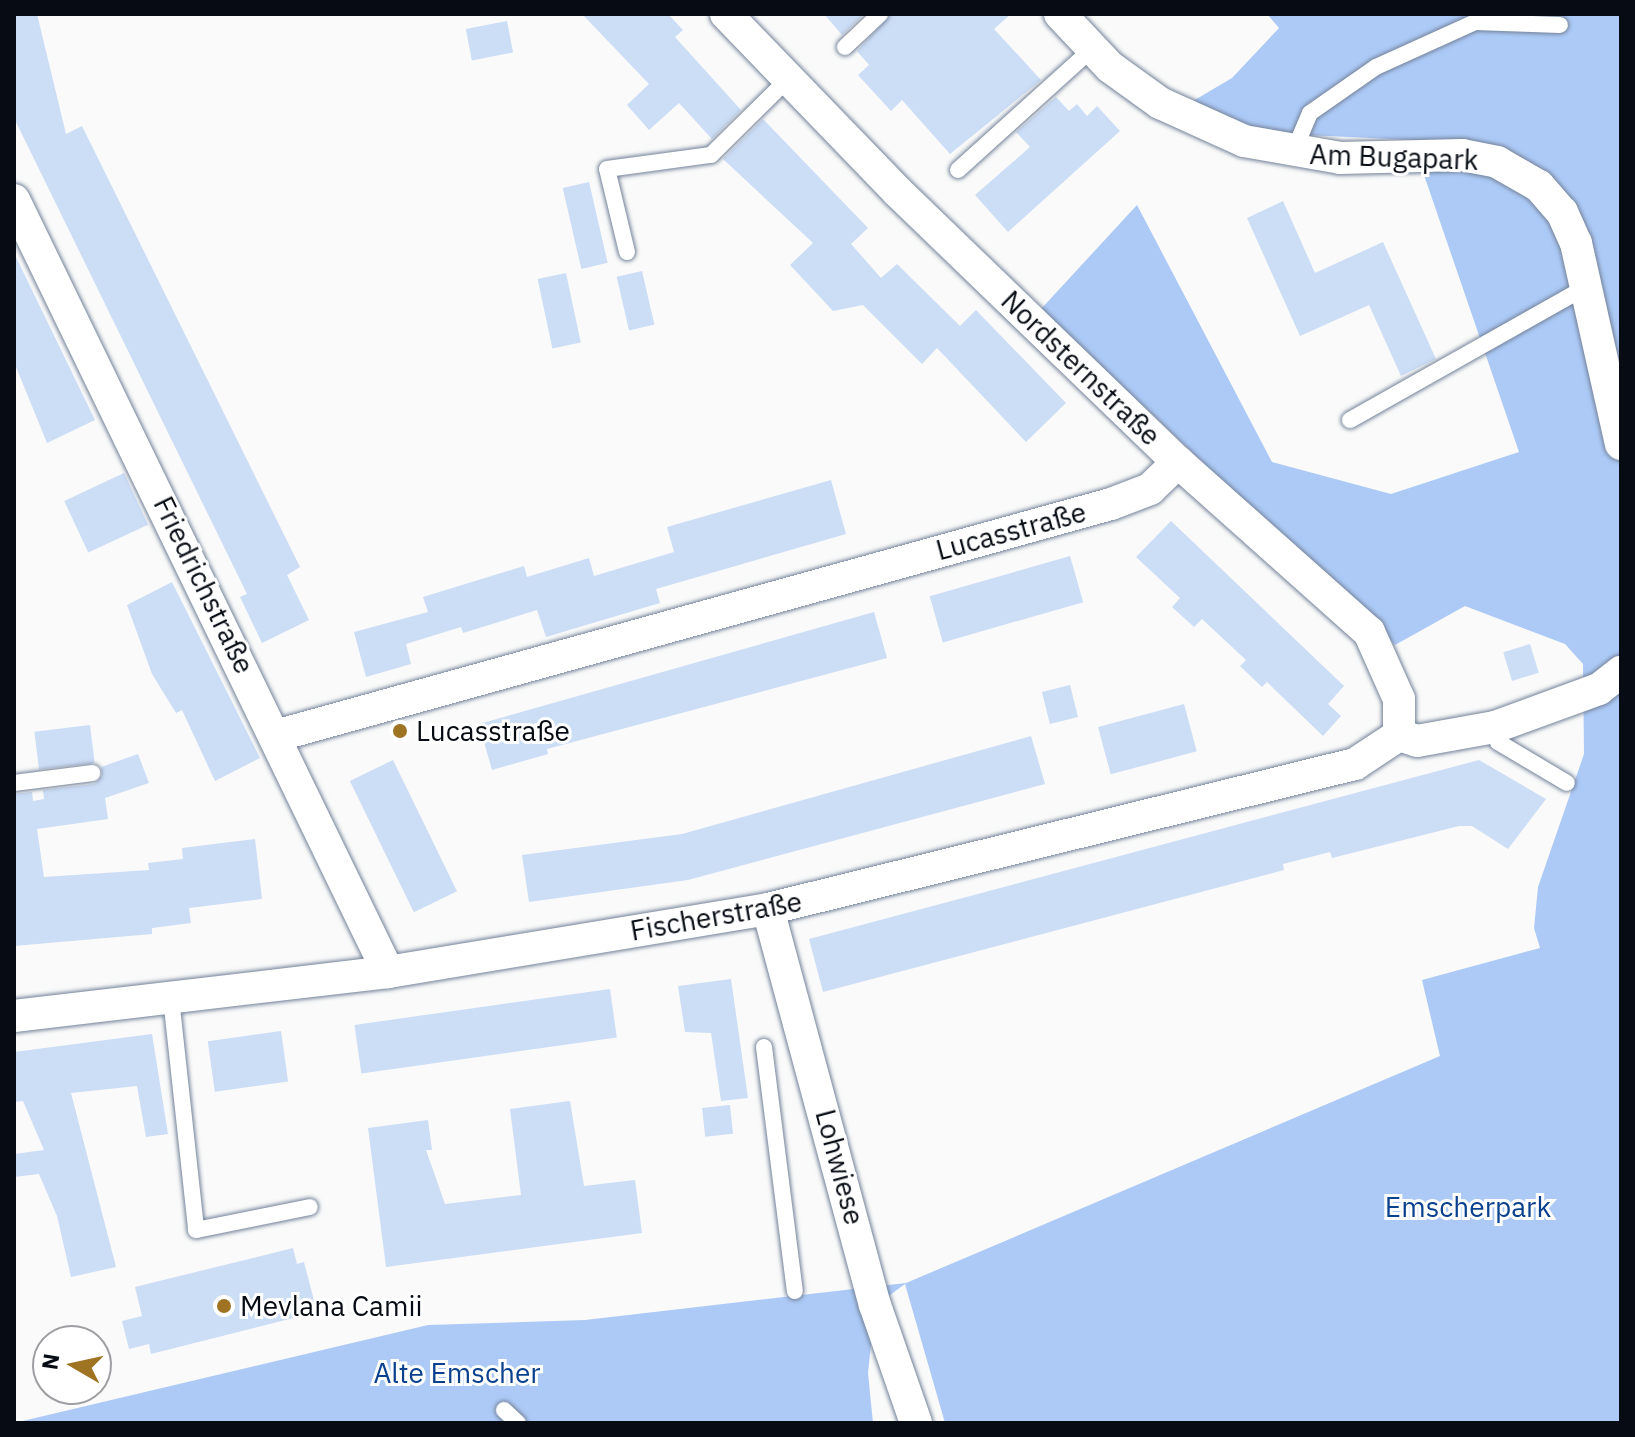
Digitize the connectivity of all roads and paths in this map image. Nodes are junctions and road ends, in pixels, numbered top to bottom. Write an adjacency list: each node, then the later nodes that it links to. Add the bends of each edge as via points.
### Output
1 (726, 14): 7 (street, Nordsternstraße)
2 (880, 14): 5 (lane)
3 (1060, 14): 6 (street, Am Bugapark)
4 (1560, 25): 8 (lane, via 1475,22 1376,67 1310,113)
5 (845, 47)
6 (1092, 49): 8 (street, Am Bugapark, via 1140,90 1194,121); 9 (lane)
7 (788, 79): 11 (lane, via 711,155 607,169); 15 (street, Nordsternstraße)
8 (1293, 153): 12 (street, Am Bugapark, via 1462,155 1497,162 1551,196 1572,234)
9 (958, 170)
10 (14, 200): 18 (street, Friedrichstraße)
11 (627, 252)
12 (1586, 287): 13 (lane); 14 (street, Am Bugapark)
13 (1350, 420)
14 (1621, 444)
15 (1178, 462): 18 (street, Lucasstraße, via 1150,489 1111,504); 19 (street, Nordsternstraße, via 1369,632 1399,699)
16 (1621, 672): 17 (street, via 1599,689)
17 (1495, 727): 19 (street, via 1417,741); 22 (lane, via 1498,742)
18 (279, 735): 24 (street, Friedrichstraße)
19 (1399, 735): 23 (street, Fischerstraße, via 1355,764)
20 (92, 773): 21 (lane)
21 (14, 783)
22 (1567, 783)
23 (768, 909): 24 (street, Fischerstraße); 32 (street, Lohwiese, via 875,1305)
24 (388, 972): 25 (street, Fischerstraße)
25 (171, 998): 26 (street, Fischerstraße); 28 (lane, via 196,1230)
26 (14, 1016)
27 (764, 1047): 29 (lane)
28 (310, 1207)
29 (795, 1291)
30 (504, 1410): 31 (lane)
31 (518, 1423)
32 (916, 1423)

